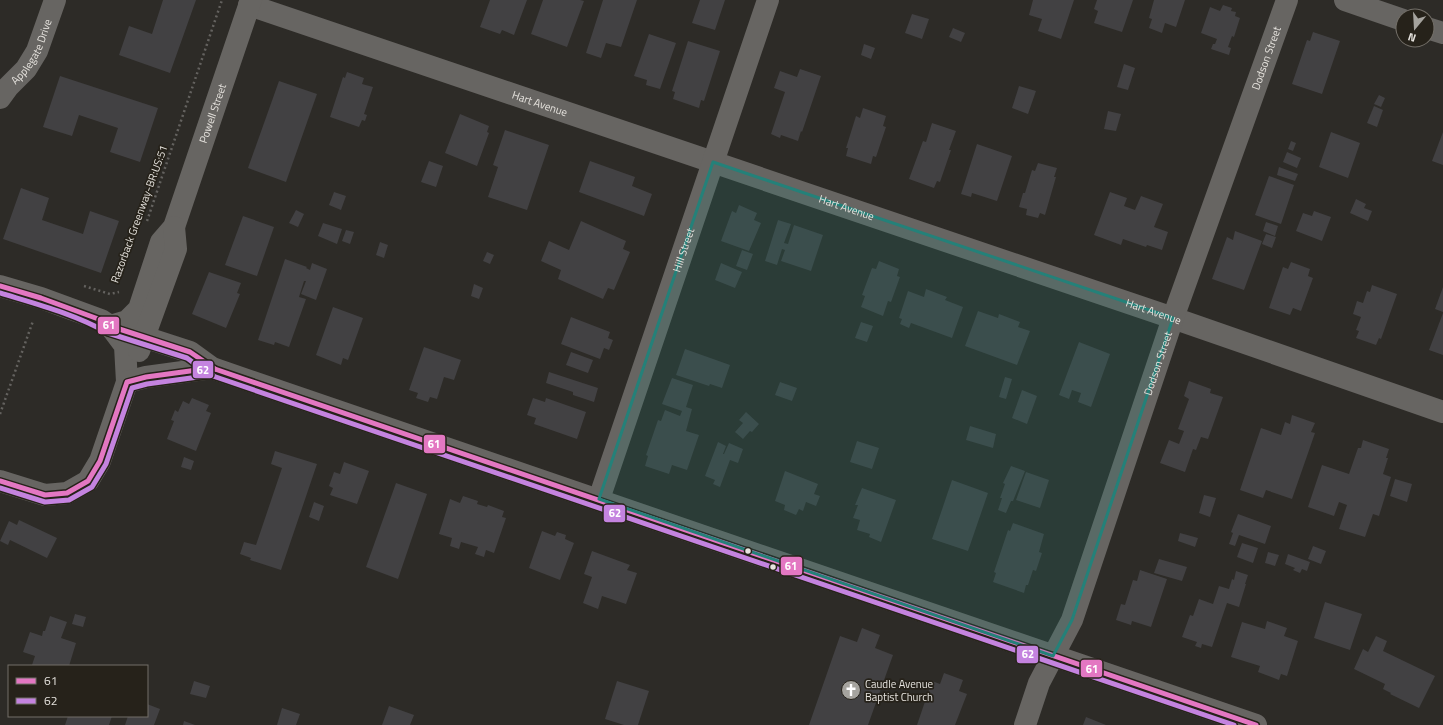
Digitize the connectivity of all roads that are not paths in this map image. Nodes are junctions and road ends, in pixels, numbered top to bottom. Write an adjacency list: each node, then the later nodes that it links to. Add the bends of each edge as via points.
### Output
1 (55, 0): 7 (street, Applegate Drive, via 37,50 26,69)
2 (768, 0): 8 (street, Hill Street)
3 (1286, 0): 11 (street, Dodson Street)
4 (1345, 0): 6 (street)
5 (250, 2): 8 (street, Hart Avenue); 9 (street, Powell Street)
6 (1395, 17)
7 (0, 98)
8 (713, 162): 11 (street, Hart Avenue); 18 (street, Hill Street)
9 (174, 227): 12 (street, Powell Street, via 161,242 139,309 127,321); 13 (street, Powell Street, via 176,249)
10 (0, 286): 12 (street, via 41,298 101,320)
11 (1173, 318): 16 (street, Hart Avenue); 19 (street, Dodson Street, via 1072,620)
12 (110, 326): 13 (street); 15 (street, via 125,346)
13 (144, 338): 14 (street, via 190,352); 15 (street, Powell Street)
14 (212, 368): 15 (street); 18 (street)
15 (127, 382): 17 (street, Powell Street, via 102,454 88,481 67,493 44,495)
16 (1443, 412)
17 (0, 481)
18 (599, 499): 19 (street)
19 (1053, 656): 20 (street, Dodson Street); 21 (street)
20 (1025, 725)
21 (1256, 725)

